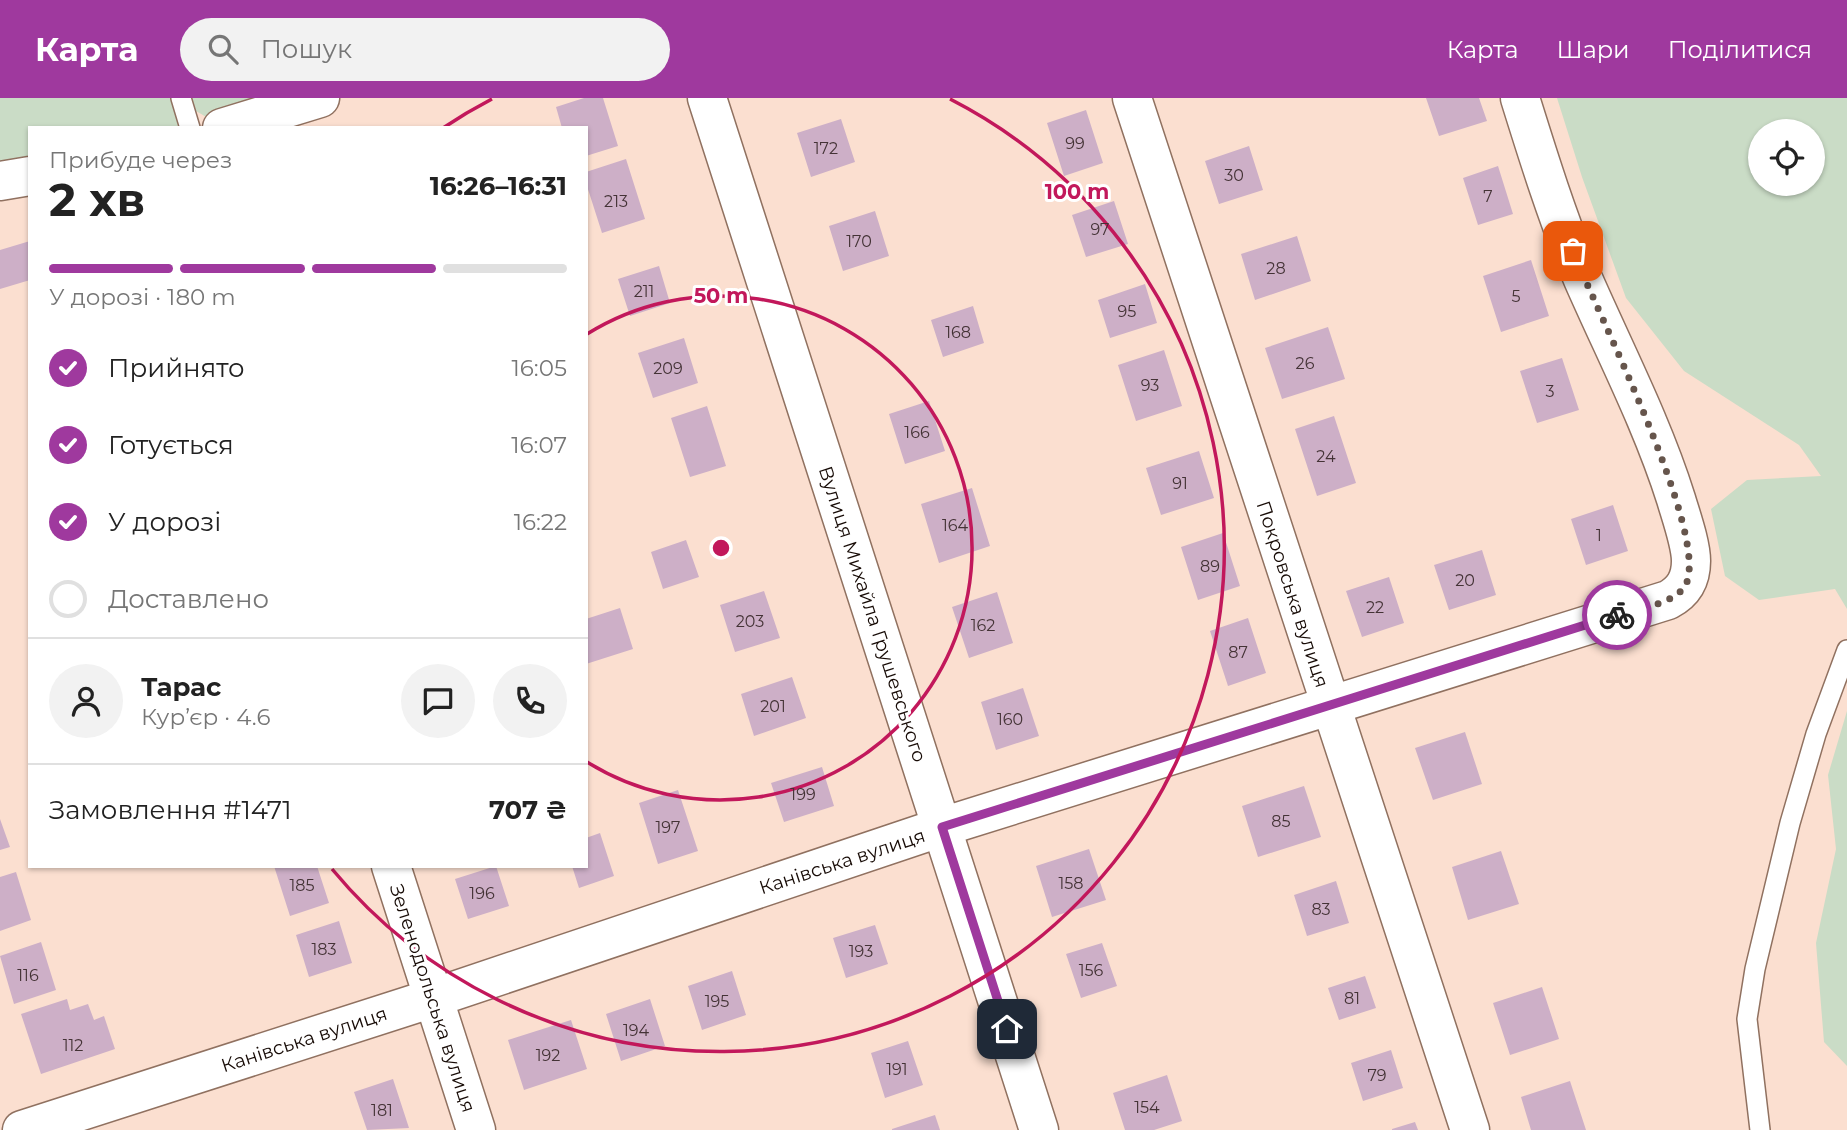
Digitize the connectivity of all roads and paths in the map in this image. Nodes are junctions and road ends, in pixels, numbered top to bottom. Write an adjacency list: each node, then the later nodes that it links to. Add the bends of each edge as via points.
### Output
1 (181, 98): 6 (lane)
2 (320, 98): 7 (street)
3 (707, 98): 12 (street, Вулиця Михайла Грушевського)
4 (1132, 98): 11 (street, Покровська вулиця)
5 (1520, 98): 11 (street, Канівська вулиця, via 1582,276 1665,465 1691,561 1687,584 1668,600)
6 (189, 126)
7 (229, 126)
8 (28, 176): 9 (street)
9 (0, 181)
10 (1847, 650): 19 (lane, via 1790,823 1755,969 1747,1019)
11 (1329, 705): 12 (street, Канівська вулиця); 18 (street, Покровська вулиця)
12 (942, 827): 14 (street, Канівська вулиця); 17 (street, Вулиця Михайла Грушевського)
13 (392, 868): 14 (street, Зеленодольська вулиця)
14 (433, 998): 15 (street, Канівська вулиця); 16 (street, Зеленодольська вулиця)
15 (22, 1130)
16 (476, 1130)
17 (1039, 1130)
18 (1470, 1130)
19 (1760, 1130)

